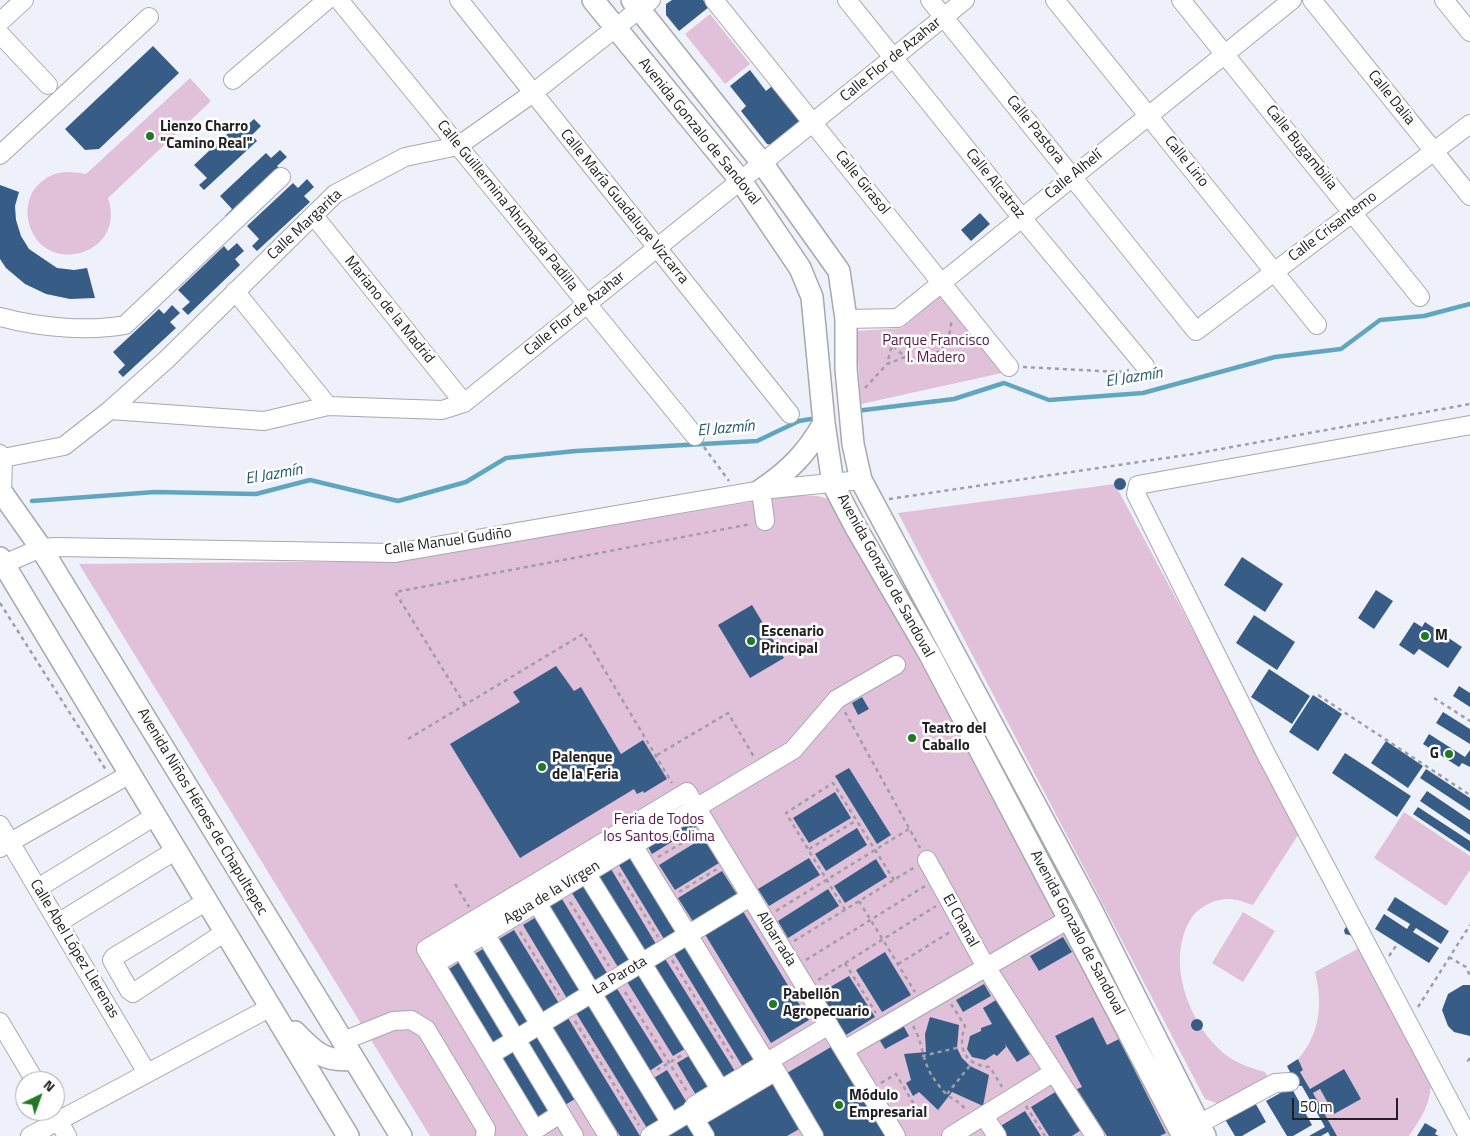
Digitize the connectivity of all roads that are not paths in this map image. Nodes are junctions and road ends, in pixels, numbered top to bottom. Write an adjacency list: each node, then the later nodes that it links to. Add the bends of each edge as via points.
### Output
1 (24, 0): 18 (street)
2 (327, 0): 24 (street)
3 (339, 0): 30 (street, Calle Guillermina Ahumada Padilla)
4 (459, 0): 26 (street, Calle María Guadalupe Vizcarra)
5 (593, 0): 19 (main road, Avenida Gonzalo de Sandoval)
6 (714, 0): 28 (street, Calle Girasol)
7 (847, 0): 23 (street, Calle Alcatraz)
8 (930, 0): 17 (street, Calle Pastora)
9 (965, 0): 17 (street, Calle Flor de Azahar)
10 (1055, 0): 27 (street, Calle Lirio)
11 (1181, 0): 22 (street, Calle Bugambilia)
12 (1292, 0): 22 (street, Calle Alhelí)
13 (1312, 0): 31 (street, Calle Dalia)
14 (1444, 0): 20 (street)
15 (641, 3): 19 (street, Calle Margarita); 33 (main road, Avenida Gonzalo de Sandoval)
16 (149, 17): 32 (street)
17 (944, 17): 23 (street, Calle Flor de Azahar); 35 (street, Calle Pastora)
18 (0, 22)
19 (615, 29): 26 (street, Calle Margarita); 36 (main road, Avenida Gonzalo de Sandoval)
20 (1470, 32)
21 (0, 34): 25 (street)
22 (1225, 54): 27 (street, Calle Alhelí); 38 (street, Calle Bugambilia)
23 (894, 58): 28 (street, Calle Flor de Azahar); 40 (street, Calle Alcatraz)
24 (233, 80)
25 (48, 85)
26 (534, 93): 30 (street, Calle Margarita); 41 (street, Calle María Guadalupe Vizcarra)
27 (1148, 116): 35 (street, Calle Alhelí); 42 (street, Calle Lirio)
28 (813, 122): 33 (street, Calle Flor de Azahar); 43 (street, Calle Girasol)
29 (1470, 124): 31 (street, Calle Crisantemo)
30 (458, 146): 39 (street, Calle Margarita, via 405,157 335,194); 46 (street, Calle Guillermina Ahumada Padilla)
31 (1434, 151): 37 (street, Calle Dalia); 38 (street, Calle Crisantemo)
32 (0, 154)
33 (762, 163): 36 (street, Calle Flor de Azahar); 48 (main road, Avenida Gonzalo de Sandoval, via 839,271)
34 (281, 177): 47 (street, via 125,325 108,328 25,324)
35 (1073, 177): 40 (street, Calle Alhelí); 50 (street, Calle Pastora)
36 (741, 180): 41 (street, Calle Flor de Azahar); 57 (main road, Avenida Gonzalo de Sandoval, via 800,268 812,298)
37 (1470, 196)
38 (1352, 213): 42 (street, Calle Crisantemo); 45 (street, Calle Bugambilia)
39 (314, 216): 44 (street, Calle Margarita); 53 (street, Mariano de la Madrid)
40 (1022, 218): 43 (street, Calle Alhelí); 51 (street, Calle Alcatraz)
41 (657, 248): 46 (street, Calle Flor de Azahar); 56 (street, Calle María Guadalupe Vizcarra)
42 (1274, 272): 49 (street, Calle Lirio); 50 (street, Calle Crisantemo)
43 (943, 282): 48 (street, Calle Alhelí, via 898,318); 52 (street, Calle Girasol)
44 (235, 291): 54 (street); 55 (street, Calle Margarita)
45 (1420, 297)
46 (587, 304): 53 (street, Calle Flor de Azahar); 59 (street, Calle Guillermina Ahumada Padilla)
47 (0, 317)
48 (846, 319): 61 (main road, Avenida Gonzalo de Sandoval, via 846,369 855,404 853,444)
49 (1317, 325)
50 (1196, 331)
51 (1145, 366)
52 (1009, 367)
53 (464, 403): 54 (street, Calle Flor de Azahar, via 442,410)
54 (328, 406): 55 (street, Calle Flor de Azahar, via 264,421)
55 (110, 410): 60 (street, Calle Margarita, via 64,446)
56 (790, 414)
57 (824, 417): 62 (main road, Avenida Gonzalo de Sandoval); 63 (main road, via 804,455)
58 (1470, 425): 130 (street, via 1138,485 1136,494 1267,756)
59 (695, 436)
60 (2, 456): 64 (street)
61 (861, 480): 62 (street, Calle Manuel Gudiño); 117 (main road, Avenida Gonzalo de Sandoval, via 1090,908)
62 (833, 484): 63 (street, Calle Manuel Gudiño); 117 (main road, Avenida Gonzalo de Sandoval)
63 (761, 490): 65 (street); 66 (street, Calle Manuel Gudiño, via 395,553)
64 (1, 491): 66 (main road, Avenida Niños Héroes de Chapultepec)
65 (765, 521)
66 (41, 548): 67 (street, Calle Manuel Gudiño); 98 (main road, Avenida Niños Héroes de Chapultepec)
67 (2, 561): 69 (main road)
68 (896, 665): 71 (street, Agua de la Virgen, via 837,699 793,750)
69 (130, 774): 72 (main road); 75 (street)
70 (684, 794): 71 (street, Albarrada); 74 (street, Agua de la Virgen)
71 (696, 808): 74 (street, Agua de la Virgen); 80 (street, Albarrada)
72 (155, 816): 76 (main road); 79 (street)
73 (0, 825): 75 (street, Calle Abel López Llerenas)
74 (629, 838): 78 (street, Agua de la Virgen, via 610,859); 87 (street); 89 (street, Agua de la Virgen)
75 (5, 846): 79 (street, Calle Abel López Llerenas)
76 (176, 850): 81 (main road); 83 (street)
77 (927, 860): 91 (street, El Chanal)
78 (586, 873): 82 (street, Agua de la Virgen); 90 (street)
79 (38, 888): 83 (street, Calle Abel López Llerenas)
80 (750, 897): 87 (street, La Parota); 96 (street, Albarrada)
81 (206, 901): 85 (main road); 85 (street, via 114,956 112,960 129,990 133,993)
82 (537, 903): 86 (street, Agua de la Virgen); 92 (street)
83 (58, 923): 105 (street, Calle Abel López Llerenas)
84 (1062, 923): 91 (street)
85 (225, 932): 93 (main road)
86 (485, 934): 88 (street, Agua de la Virgen); 95 (street)
87 (688, 935): 90 (street, La Parota); 102 (street)
88 (461, 948): 89 (street, Agua de la Virgen); 97 (street)
89 (430, 956): 100 (street)
90 (642, 963): 92 (street, La Parota); 107 (street)
91 (986, 967): 99 (street); 104 (street, El Chanal)
92 (592, 993): 95 (street, La Parota); 114 (street)
93 (271, 1007): 101 (main road, via 315,1053 338,1061); 105 (street); 121 (main road)
94 (0, 1022): 103 (street)
95 (540, 1024): 97 (street, La Parota); 125 (street)
96 (829, 1025): 99 (street, Albarrada); 102 (street)
97 (515, 1039): 100 (street, La Parota); 109 (street)
98 (343, 1041): 101 (main road, Avenida Niños Héroes de Chapultepec); 123 (street, via 393,1021 411,1020 426,1029 486,1129)
99 (844, 1050): 115 (street, Albarrada)
100 (490, 1055): 109 (street, via 535,1130)
101 (354, 1059): 122 (main road, Avenida Niños Héroes de Chapultepec)
102 (771, 1064): 107 (street); 107 (street, via 744,1076); 127 (street)
103 (29, 1071)
104 (1054, 1072): 111 (street); 118 (street, El Chanal)
105 (147, 1073): 108 (street)
106 (1290, 1082): 117 (street, via 1275,1083)
107 (723, 1095): 110 (street, via 695,1105)
108 (65, 1111)
109 (560, 1114): 124 (street)
110 (693, 1116): 114 (street); 126 (street)
111 (984, 1116): 128 (street); 129 (street)
112 (49, 1121): 119 (street)
113 (58, 1121): 120 (street)
114 (672, 1123): 116 (street)
115 (892, 1129)
116 (645, 1132)
117 (1196, 1132)
118 (1093, 1135)
119 (30, 1136)
120 (67, 1136)
121 (348, 1136)
122 (401, 1136)
123 (485, 1136)
124 (574, 1136)
125 (608, 1136)
126 (705, 1136)
127 (814, 1136)
128 (951, 1136)
129 (997, 1136)
130 (1468, 1136)

